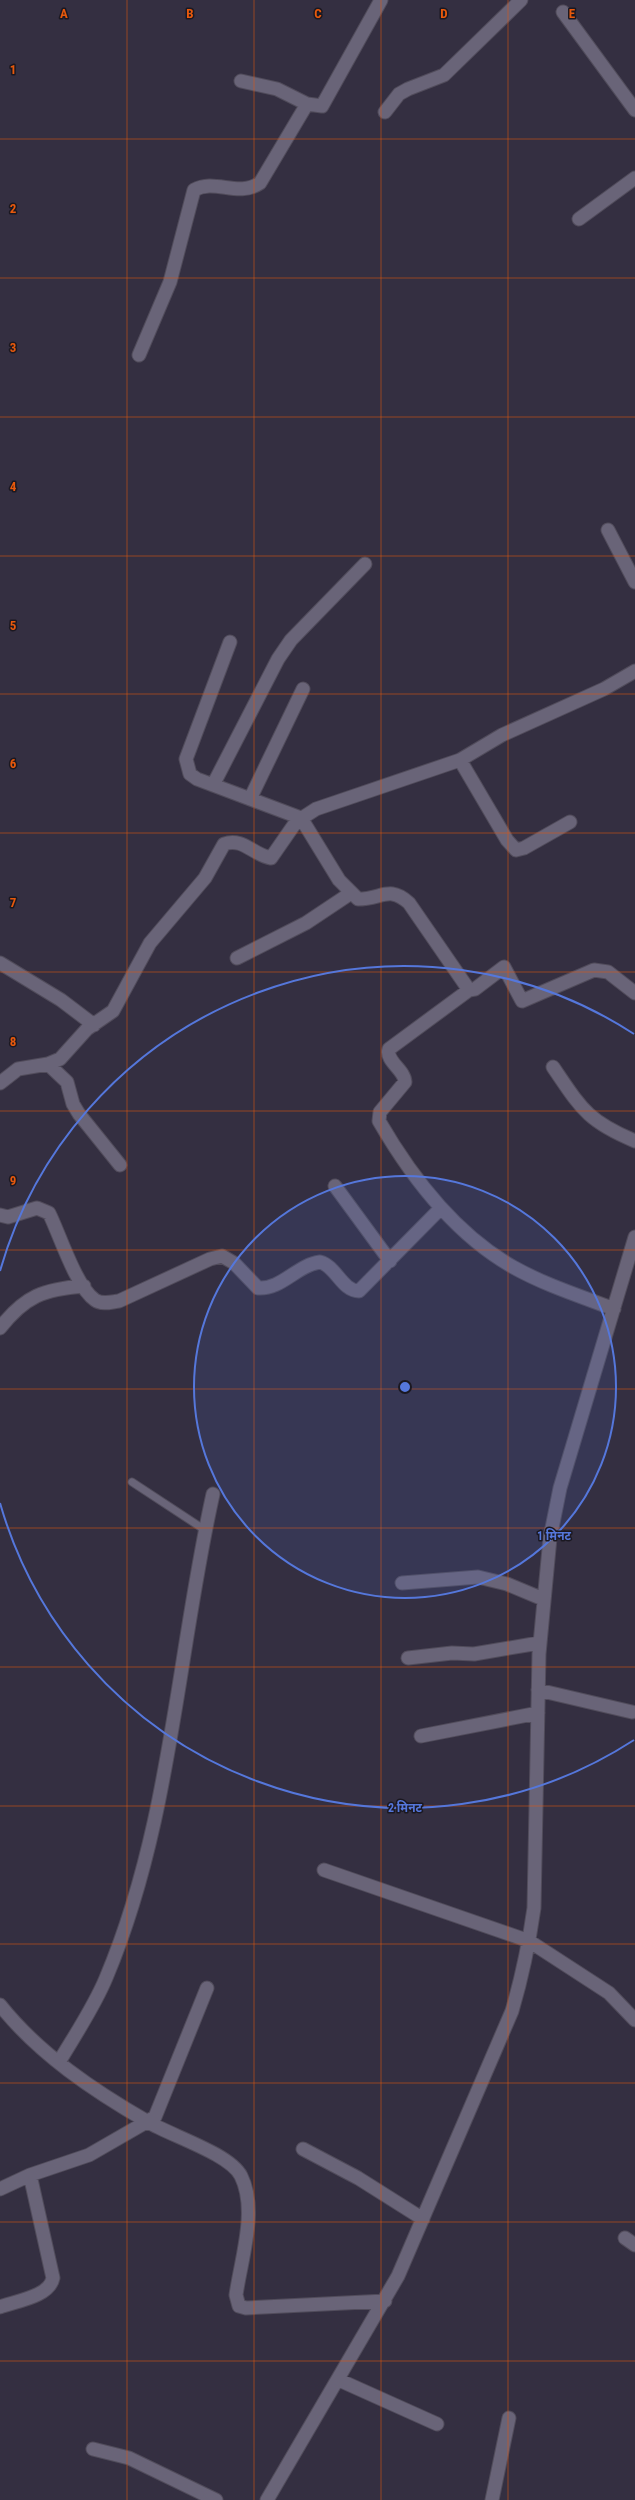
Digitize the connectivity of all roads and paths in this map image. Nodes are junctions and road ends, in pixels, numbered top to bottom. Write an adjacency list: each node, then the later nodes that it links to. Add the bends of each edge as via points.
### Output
1 (381, 0): 5 (street, via 325,103 319,106)
2 (520, 0): 7 (street, via 444,75 399,94)
3 (563, 12): 6 (street)
4 (241, 80): 5 (street, via 277,89)
5 (307, 104): 10 (street, via 260,183 244,190 208,186 194,190 170,282)
6 (635, 110)
7 (385, 112)
8 (635, 178): 9 (street)
9 (579, 219)
10 (139, 355)
11 (608, 530): 13 (street)
12 (365, 564): 18 (street, via 291,640 278,659)
13 (635, 582)
14 (230, 642): 18 (street, via 186,759 190,774)
15 (635, 671): 17 (street, via 604,689 502,735)
16 (303, 689): 19 (street)
17 (460, 760): 20 (street, via 324,806); 21 (street, via 507,840 516,850)
18 (213, 785): 19 (street)
19 (250, 799): 20 (street)
20 (301, 818): 22 (street, via 339,880); 27 (street, via 270,858 262,856 242,843 224,844 205,878 150,943 113,1011)
21 (570, 822)
22 (352, 893): 23 (street, via 306,924); 25 (street, via 358,900 372,899 389,893 399,894 409,904)
23 (237, 958)
24 (0, 963): 27 (street, via 61,1000)
25 (469, 990): 26 (street, via 475,989 504,967 522,1002 594,970 608,972); 34 (street, via 389,1049 389,1056 405,1077 405,1082 378,1118)
26 (635, 993)
27 (94, 1025): 28 (street, via 60,1059)
28 (48, 1064): 30 (street, via 18,1069); 32 (street, via 67,1082 73,1104 79,1114)
29 (553, 1067): 31 (street, via 579,1105 594,1120 608,1130)
30 (0, 1083)
31 (635, 1141)
32 (120, 1165)
33 (335, 1186): 37 (street)
34 (440, 1209): 37 (street); 39 (street, via 484,1247 513,1266 540,1280)
35 (0, 1215): 38 (street, via 8,1217 37,1208 49,1213)
36 (635, 1238): 39 (street)
37 (390, 1261): 38 (street, via 359,1291 351,1289 329,1266 320,1262 308,1265 269,1288 258,1288 234,1263 222,1256 111,1302 102,1303 95,1300)
38 (84, 1286): 40 (street, via 52,1289 41,1293 21,1304)
39 (614, 1309): 45 (street, via 560,1488 550,1538)
40 (0, 1328)
41 (132, 1482): 43 (lane)
42 (213, 1494): 43 (street)
43 (205, 1530): 57 (street, via 159,1805 137,1892 106,1979)
44 (402, 1583): 45 (street, via 486,1578)
45 (543, 1599): 46 (street)
46 (540, 1643): 47 (street, via 474,1654 452,1653); 48 (street)
47 (408, 1658)
48 (538, 1690): 49 (street); 50 (street)
49 (632, 1712)
50 (538, 1713): 51 (street); 53 (street, via 536,1858)
51 (421, 1736)
52 (324, 1870): 53 (street)
53 (530, 1941): 56 (street, via 609,1993); 62 (street, via 512,2011)
54 (207, 1988): 58 (street, via 159,2112)
55 (0, 2005): 57 (street, via 25,2033)
56 (635, 2020)
57 (59, 2062): 58 (street)
58 (149, 2123): 60 (street, via 89,2154); 63 (street, via 226,2160 241,2176 249,2211 236,2295 239,2306 246,2308)
59 (303, 2150): 62 (street, via 358,2178)
60 (30, 2175): 61 (street); 64 (street, via 53,2278 52,2284 42,2292)
61 (0, 2189)
62 (423, 2219): 63 (street)
63 (386, 2301): 65 (street)
64 (0, 2307)
65 (339, 2380): 67 (street); 70 (street)
66 (509, 2418): 71 (street)
67 (437, 2424)
68 (93, 2449): 69 (street, via 129,2458)
69 (216, 2500)
70 (267, 2500)
71 (492, 2500)

